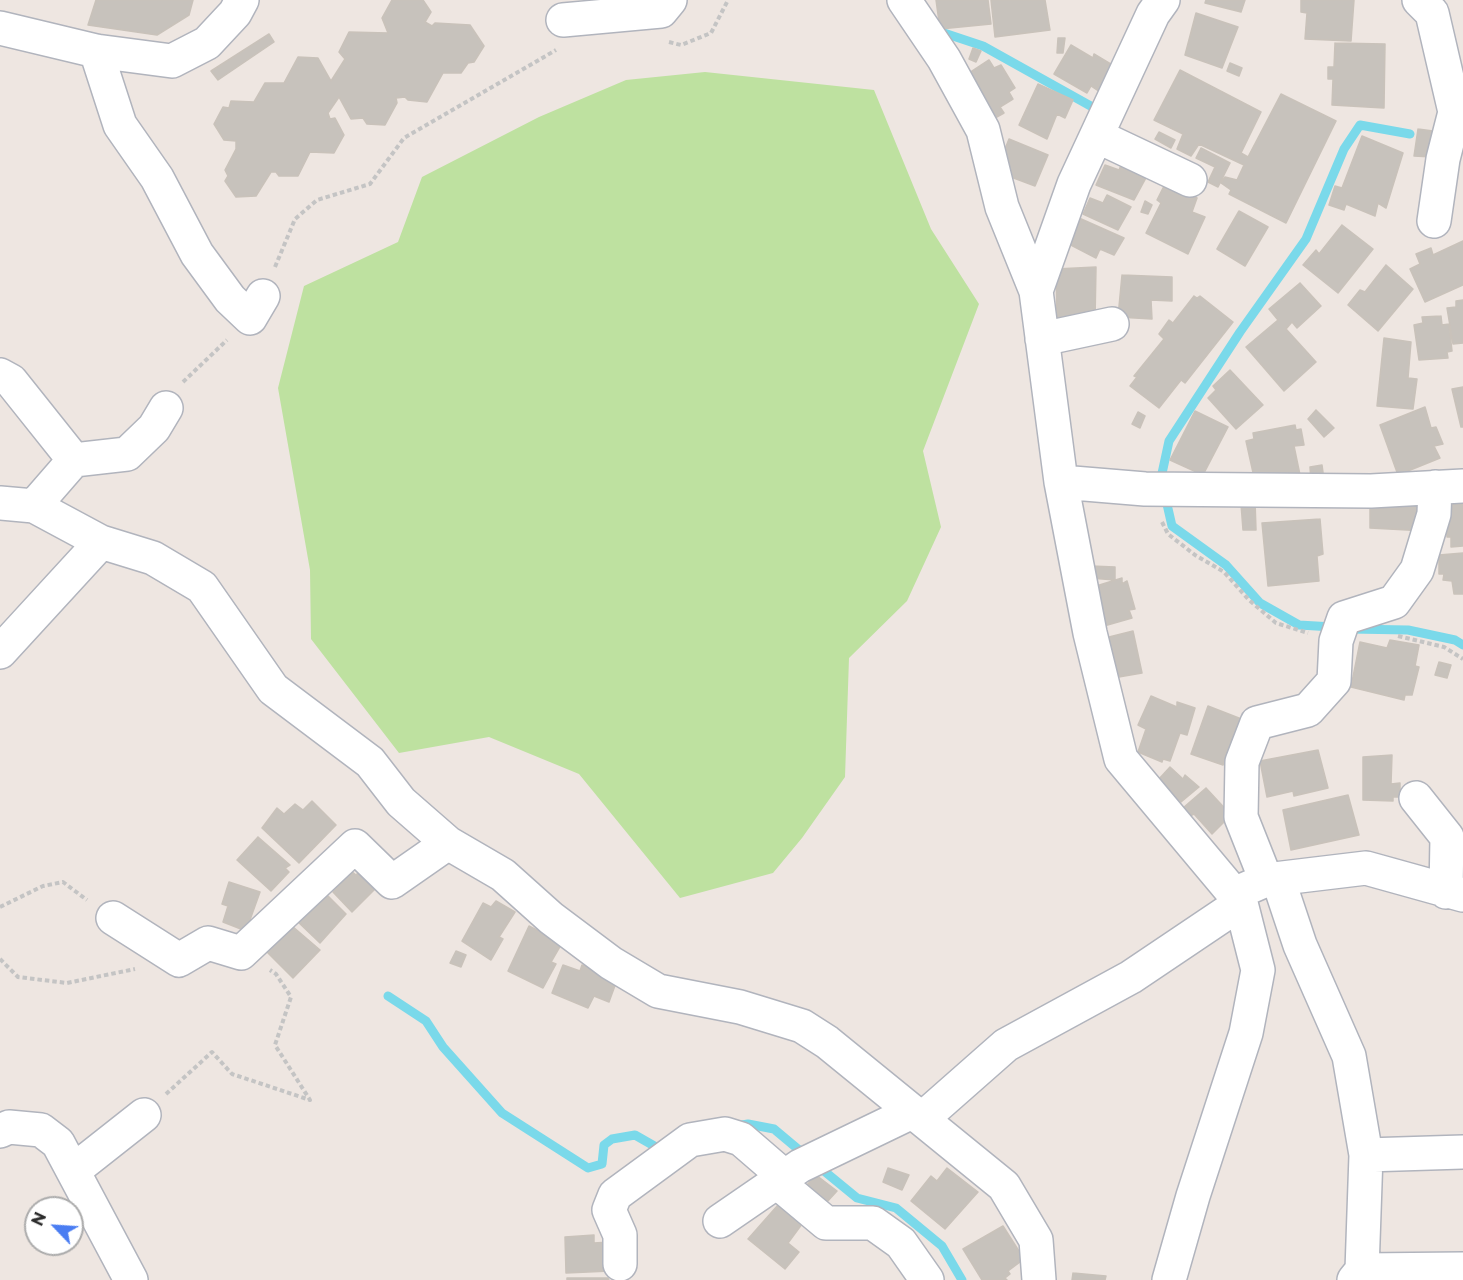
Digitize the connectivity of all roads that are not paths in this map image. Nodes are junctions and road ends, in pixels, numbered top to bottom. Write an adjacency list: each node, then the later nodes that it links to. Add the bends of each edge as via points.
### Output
1 (242, 0): 8 (street, via 207,43 172,61)
2 (670, 0): 7 (street, via 661,11)
3 (904, 0): 13 (street, via 944,59 983,130 1002,207)
4 (1163, 0): 10 (street)
5 (1419, 0): 9 (street, via 1432,13)
6 (0, 28): 8 (street)
7 (560, 35)
8 (96, 51): 14 (street, via 120,124 156,178 197,254 231,299)
9 (1459, 114): 12 (street, via 1443,159)
10 (1096, 136): 11 (street); 13 (street, via 1074,184)
11 (1190, 180)
12 (1434, 221)
13 (1036, 291): 16 (street)
14 (256, 307)
15 (1112, 324): 16 (street)
16 (1042, 339): 20 (street)
17 (0, 375): 19 (street, via 11,381)
18 (166, 408): 19 (street, via 154,428 127,454)
19 (74, 460): 23 (street)
20 (1061, 482): 21 (street, via 1161,489 1371,491); 30 (street, via 1090,633 1121,759)
21 (1449, 486): 28 (street, via 1434,514 1417,570 1394,602 1340,630 1334,681 1308,710 1257,723 1242,762 1241,817)
22 (0, 503): 23 (street)
23 (34, 506): 24 (street)
24 (101, 542): 25 (street); 27 (street, via 153,558 202,587 273,688 370,762 401,802)
25 (0, 652)
26 (1416, 798): 29 (street, via 1447,837)
27 (448, 843): 31 (street, via 392,882 355,846 241,953 208,943 179,960); 33 (street, via 503,875 551,918 611,963 658,991 740,1006 802,1026)
28 (1272, 880): 29 (street, via 1366,868); 30 (street); 36 (street, via 1349,1056)
29 (1455, 893)
30 (1238, 898): 33 (street, via 1131,977 1006,1045); 46 (street, via 1258,970 1246,1033)
31 (113, 918)
32 (144, 1115): 38 (street)
33 (917, 1115): 37 (street); 45 (street, via 1004,1186 1036,1240)
34 (0, 1131): 38 (street, via 9,1127 41,1130 58,1143)
35 (1463, 1152): 36 (street)
36 (1366, 1155): 42 (street)
37 (796, 1170): 39 (street); 40 (street, via 725,1134 690,1140 615,1195 609,1210 620,1235); 44 (street, via 826,1223 873,1223 901,1243)
38 (74, 1171): 43 (street)
39 (720, 1221)
40 (620, 1264)
41 (1463, 1269): 42 (street)
42 (1358, 1275)
43 (131, 1280)
44 (927, 1280)
45 (1039, 1280)
46 (1169, 1280)

